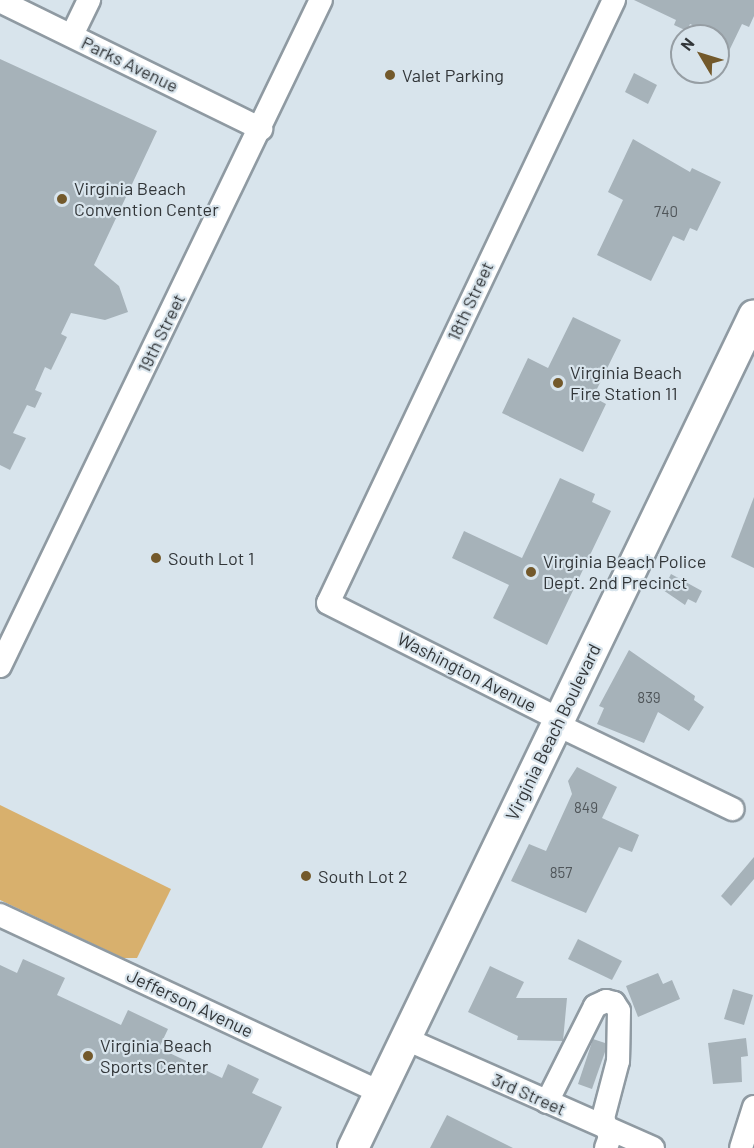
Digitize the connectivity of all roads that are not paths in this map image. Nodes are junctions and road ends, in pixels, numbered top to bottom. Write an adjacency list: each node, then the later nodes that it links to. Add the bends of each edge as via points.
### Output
1 (0, 0): 5 (street, Parks Avenue)
2 (89, 0): 5 (street)
3 (321, 0): 6 (street, 19th Street)
4 (614, 0): 9 (street, 18th Street)
5 (72, 35): 6 (street, Parks Avenue)
6 (261, 129): 10 (street, 19th Street)
7 (754, 315): 8 (main road, Virginia Beach Boulevard)
8 (746, 353): 11 (main road, Virginia Beach Boulevard)
9 (328, 603): 11 (street, Washington Avenue, via 551,715)
10 (0, 666)
11 (558, 723): 12 (street, Washington Avenue); 14 (main road, Virginia Beach Boulevard)
12 (732, 809)
13 (0, 915): 15 (street, Jefferson Avenue)
14 (406, 1039): 15 (main road, Virginia Beach Boulevard); 16 (street, 3rd Street)
15 (380, 1092): 19 (main road, Virginia Beach Boulevard)
16 (548, 1102): 18 (street, 3rd Street); 18 (street, via 595,1006 606,1000 614,1003 619,1011 618,1061 603,1118)
17 (754, 1107): 21 (street)
18 (608, 1139): 20 (street, 3rd Street)
19 (353, 1148)
20 (653, 1148)
21 (741, 1148)

